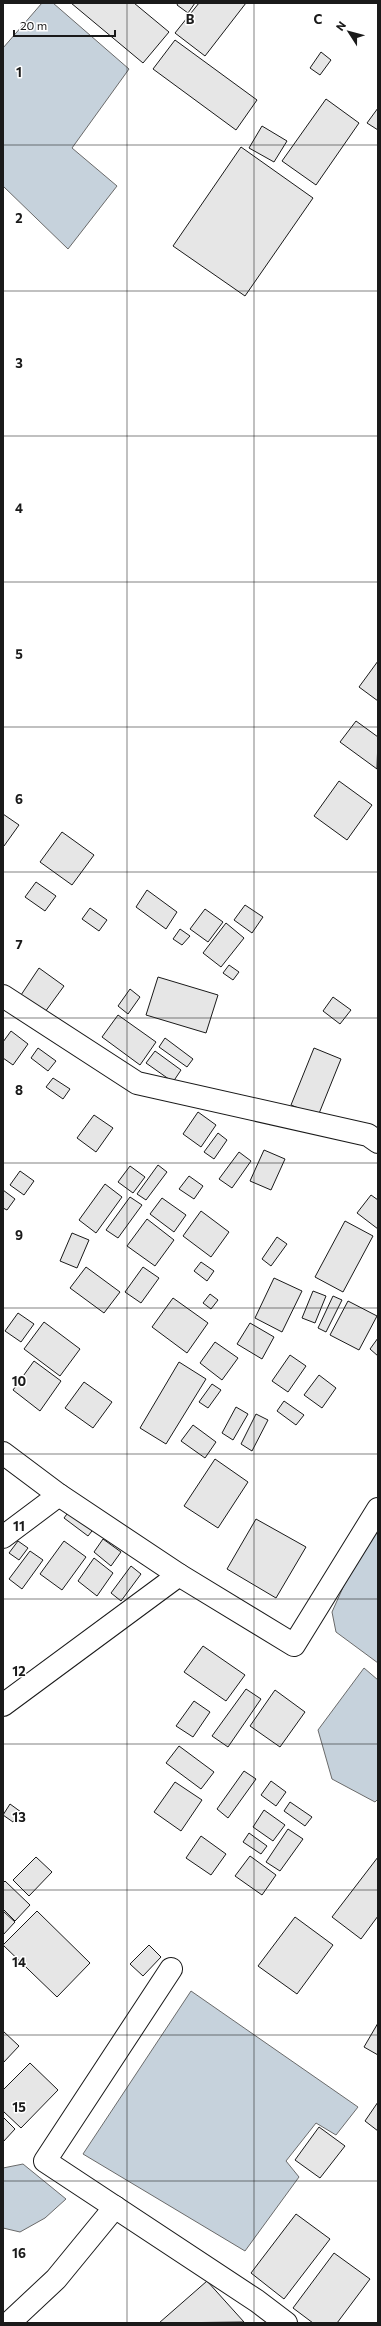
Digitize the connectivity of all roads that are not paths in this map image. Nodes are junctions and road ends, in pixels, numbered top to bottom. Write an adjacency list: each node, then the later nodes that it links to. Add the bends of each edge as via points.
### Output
1 (3, 996): 2 (street, via 137,1083 368,1135)
2 (378, 1142)
3 (3, 1453): 4 (street)
4 (59, 1495): 6 (street); 7 (street)
5 (378, 1509): 7 (street, via 294,1645)
6 (3, 1537)
7 (179, 1575): 8 (street)
8 (3, 1706)
9 (171, 1970): 10 (street, via 45,2161)
10 (115, 2207): 11 (street, via 56,2279); 12 (street)
11 (9, 2323)
12 (286, 2323)

